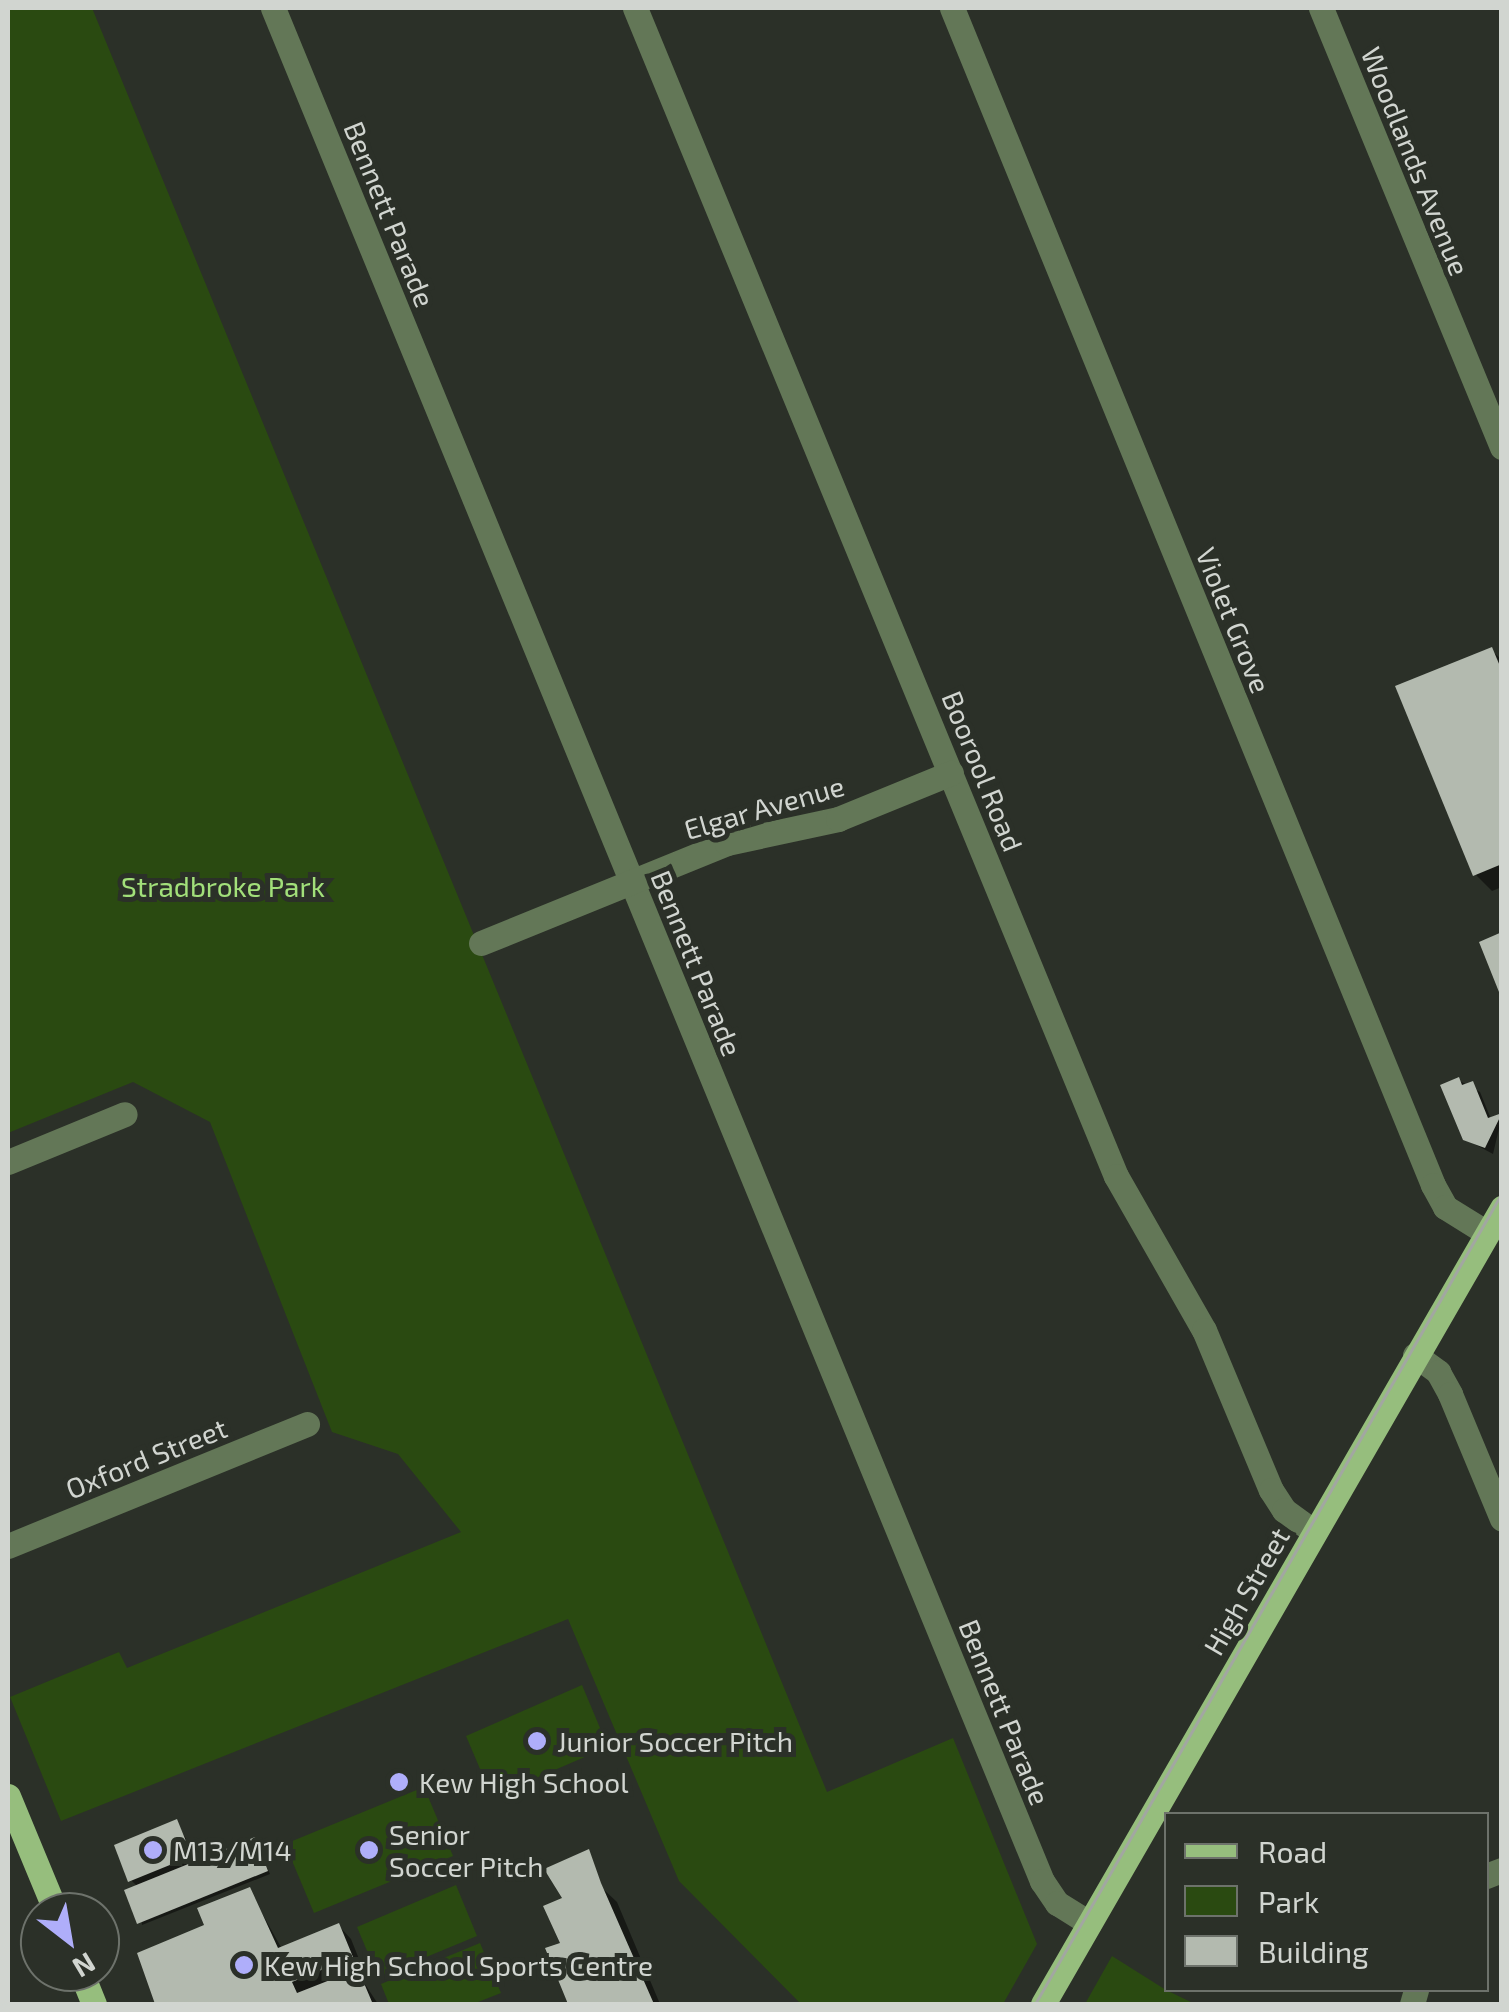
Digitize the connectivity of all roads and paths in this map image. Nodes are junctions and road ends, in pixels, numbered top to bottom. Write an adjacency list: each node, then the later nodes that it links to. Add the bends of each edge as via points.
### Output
1 (273, 8): 7 (street, Bennett Parade)
2 (635, 8): 6 (street, Boorool Road)
3 (952, 8): 12 (street, Violet Grove, via 1433,1185 1445,1207)
4 (1321, 8): 5 (street, Woodlands Avenue)
5 (1502, 447)
6 (951, 773): 7 (street, Elgar Avenue, via 838,819 728,843); 16 (street, Boorool Road, via 1116,1176 1204,1330 1271,1490 1284,1510)
7 (631, 882): 8 (street, Elgar Avenue); 20 (street, Bennett Parade, via 1042,1882 1057,1903)
8 (481, 943)
9 (125, 1114): 10 (street)
10 (8, 1162)
11 (1502, 1208): 12 (main road, High Street)
12 (1487, 1233): 13 (main road, High Street)
13 (1415, 1355): 15 (street, via 1438,1372 1450,1394); 16 (main road, High Street)
14 (307, 1424): 17 (street, Oxford Street)
15 (1502, 1519)
16 (1314, 1532): 20 (main road, High Street)
17 (8, 1546)
18 (8, 1796): 19 (main road)
19 (48, 1892)
20 (1090, 1923): 21 (main road, High Street)
21 (1042, 2004)

